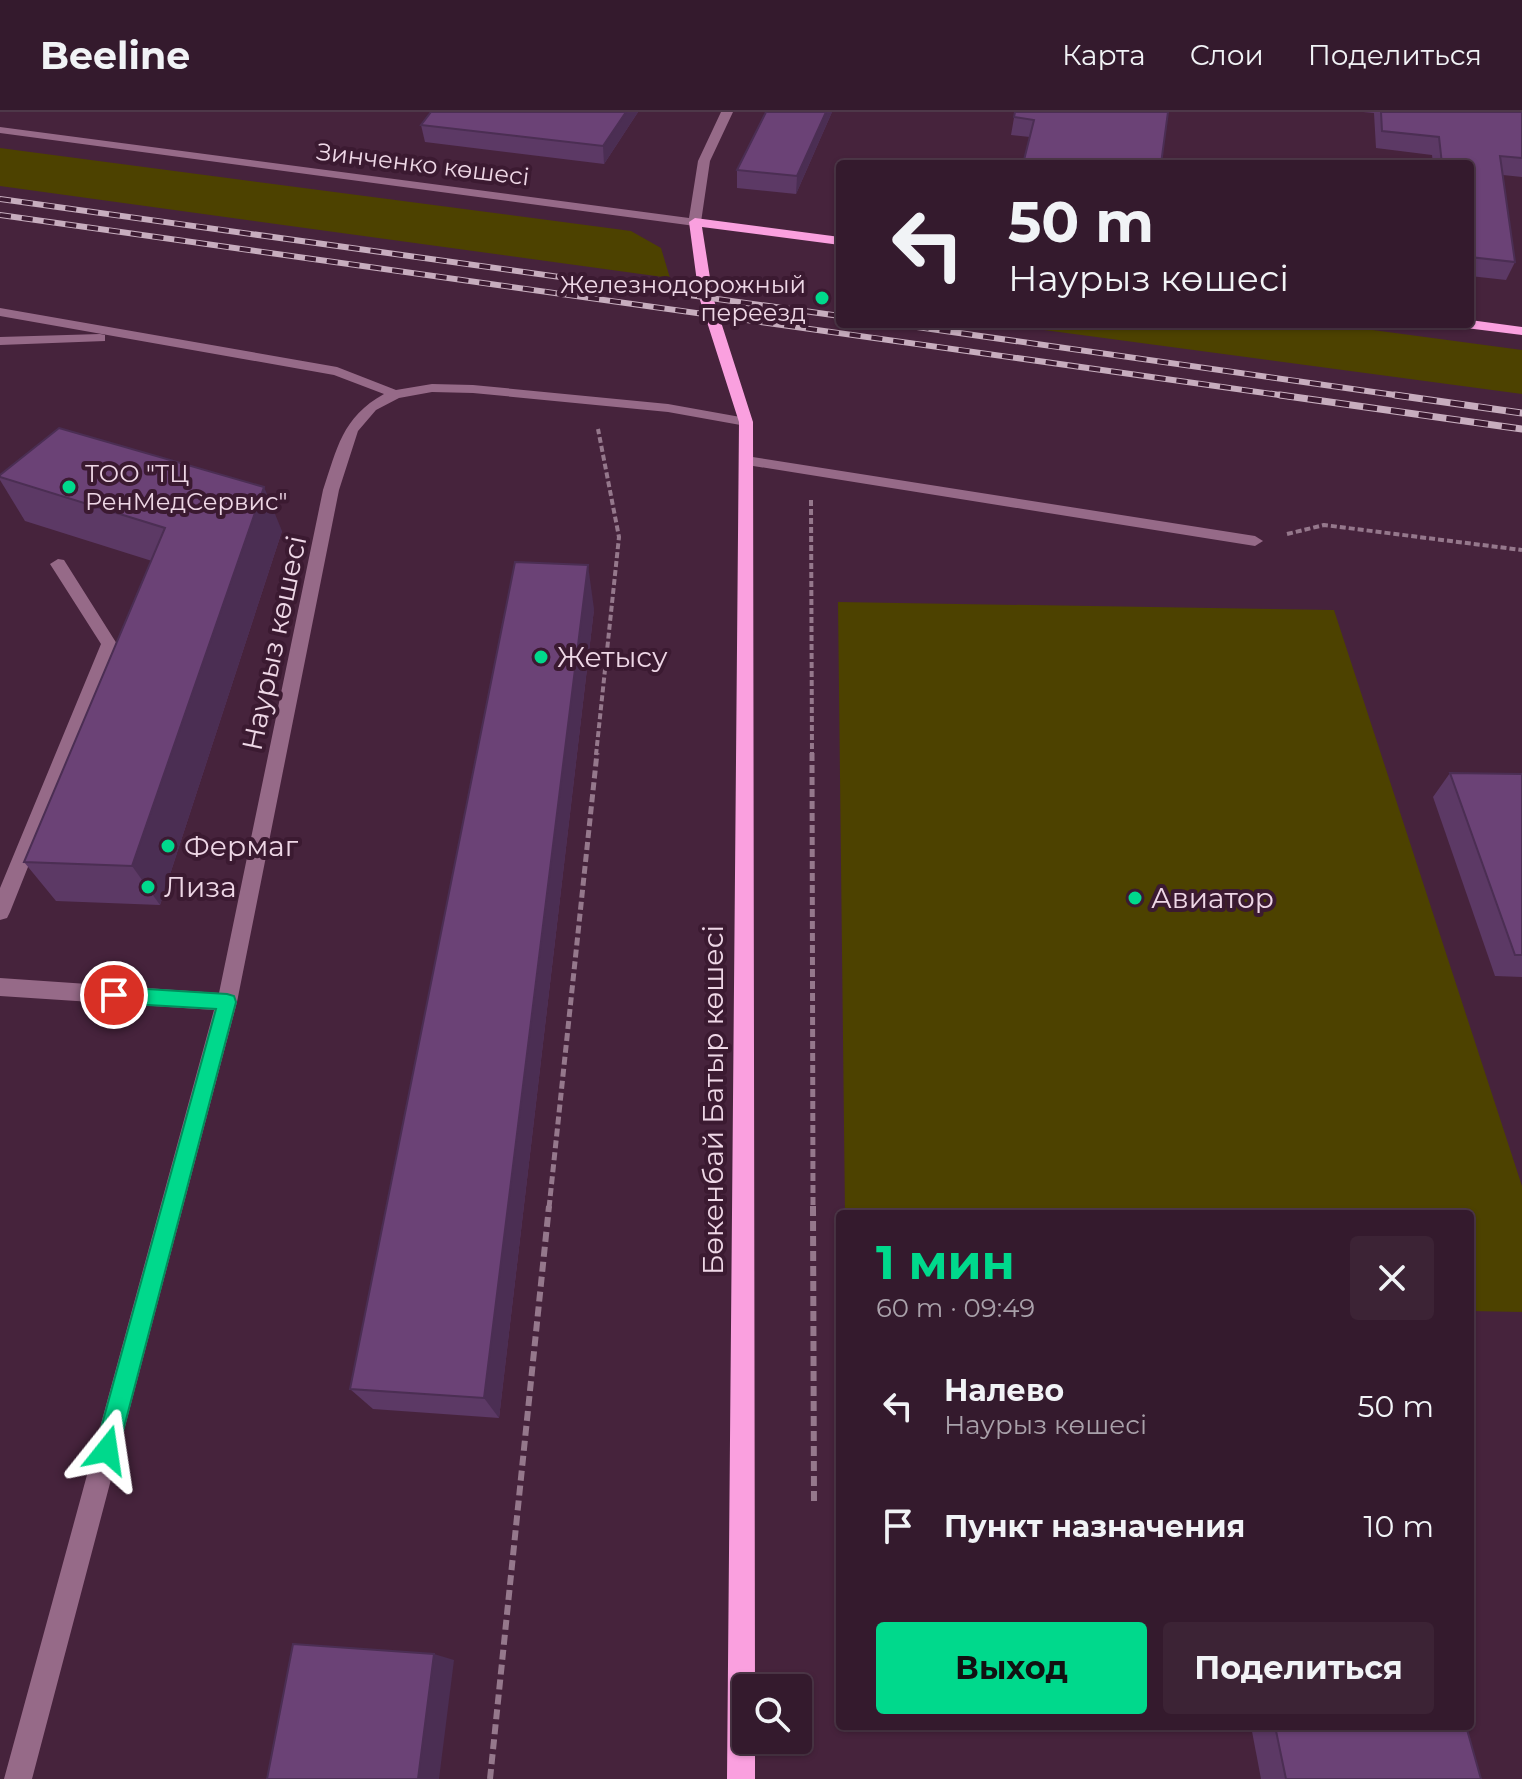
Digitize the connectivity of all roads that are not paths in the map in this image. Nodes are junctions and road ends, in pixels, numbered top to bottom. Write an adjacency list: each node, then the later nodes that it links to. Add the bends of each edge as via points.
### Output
1 (727, 112): 3 (street, via 704,161)
2 (0, 130): 3 (street, Зинченко көшесі)
3 (695, 222): 4 (main road, Зинченко көшесі); 11 (main road, Бөкенбай Батыр көшесі, via 706,297)
4 (836, 240)
5 (0, 312): 8 (street)
6 (1474, 325): 7 (main road)
7 (1522, 331)
8 (145, 336): 9 (street); 10 (street, via 337,371)
9 (0, 341)
10 (395, 394): 11 (street, Наурыз көшесі, via 473,389 668,408); 17 (street, Наурыз көшесі, via 371,407 351,430 331,490)
11 (746, 422): 12 (main road, Бөкенбай Батыр көшесі)
12 (746, 461): 13 (street); 19 (main road, Бөкенбай Батыр көшесі)
13 (1255, 541)
14 (58, 564): 15 (street, via 109,644)
15 (0, 912)
16 (0, 987): 17 (street)
17 (227, 1002): 18 (street, Наурыз көшесі)
18 (18, 1779)
19 (741, 1779)

